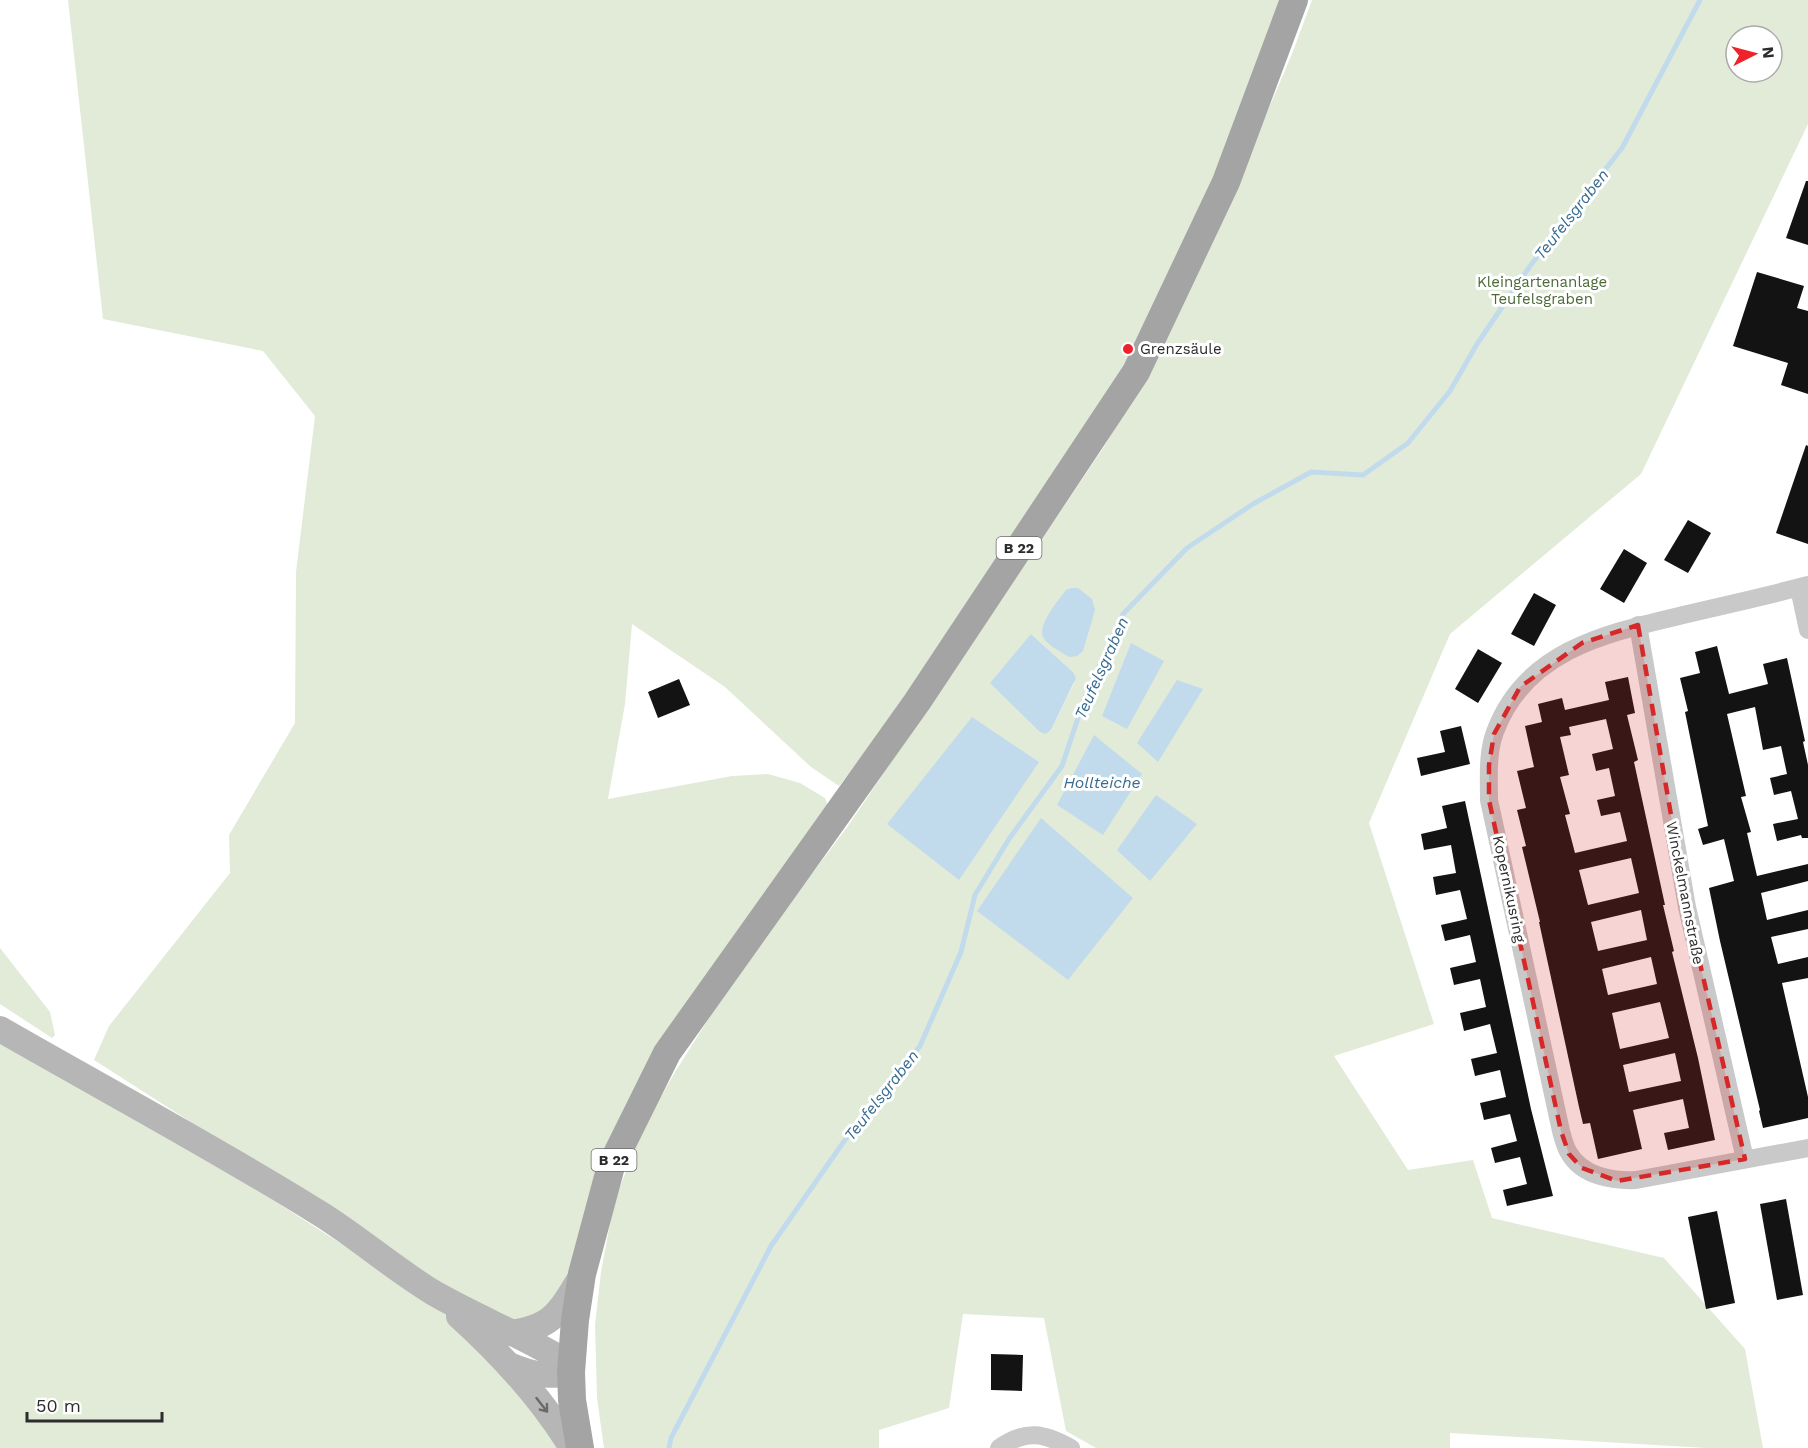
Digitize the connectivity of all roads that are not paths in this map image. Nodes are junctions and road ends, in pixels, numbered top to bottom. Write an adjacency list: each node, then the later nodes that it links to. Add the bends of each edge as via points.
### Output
1 (1294, 0): 8 (main road, B 22, via 1226,182 1136,372 917,702 667,1053 611,1166)
2 (1803, 587): 3 (street, Kopernikusring); 4 (street)
3 (1638, 625): 7 (street, Winckelmannstraße, via 1687,907); 7 (street, Kopernikusring, via 1574,647 1539,669 1520,687 1494,734 1489,800 1569,1154 1582,1168 1617,1181)
4 (1808, 630)
5 (0, 1029): 9 (main road, via 320,1214)
6 (1808, 1148): 7 (street, Kopernikusring)
7 (1744, 1159)
8 (582, 1274): 10 (main road, via 551,1319 529,1330); 12 (main road, B 22)
9 (434, 1293): 10 (main road); 11 (main road)
10 (510, 1333): 12 (main road, via 530,1340)
11 (508, 1365): 12 (main road, via 547,1375); 13 (main road, one-way to 13)
12 (571, 1369): 14 (main road, B 22)
13 (572, 1448)
14 (580, 1448)
15 (999, 1448): 16 (street, via 1025,1434 1053,1438)
16 (1071, 1448)

